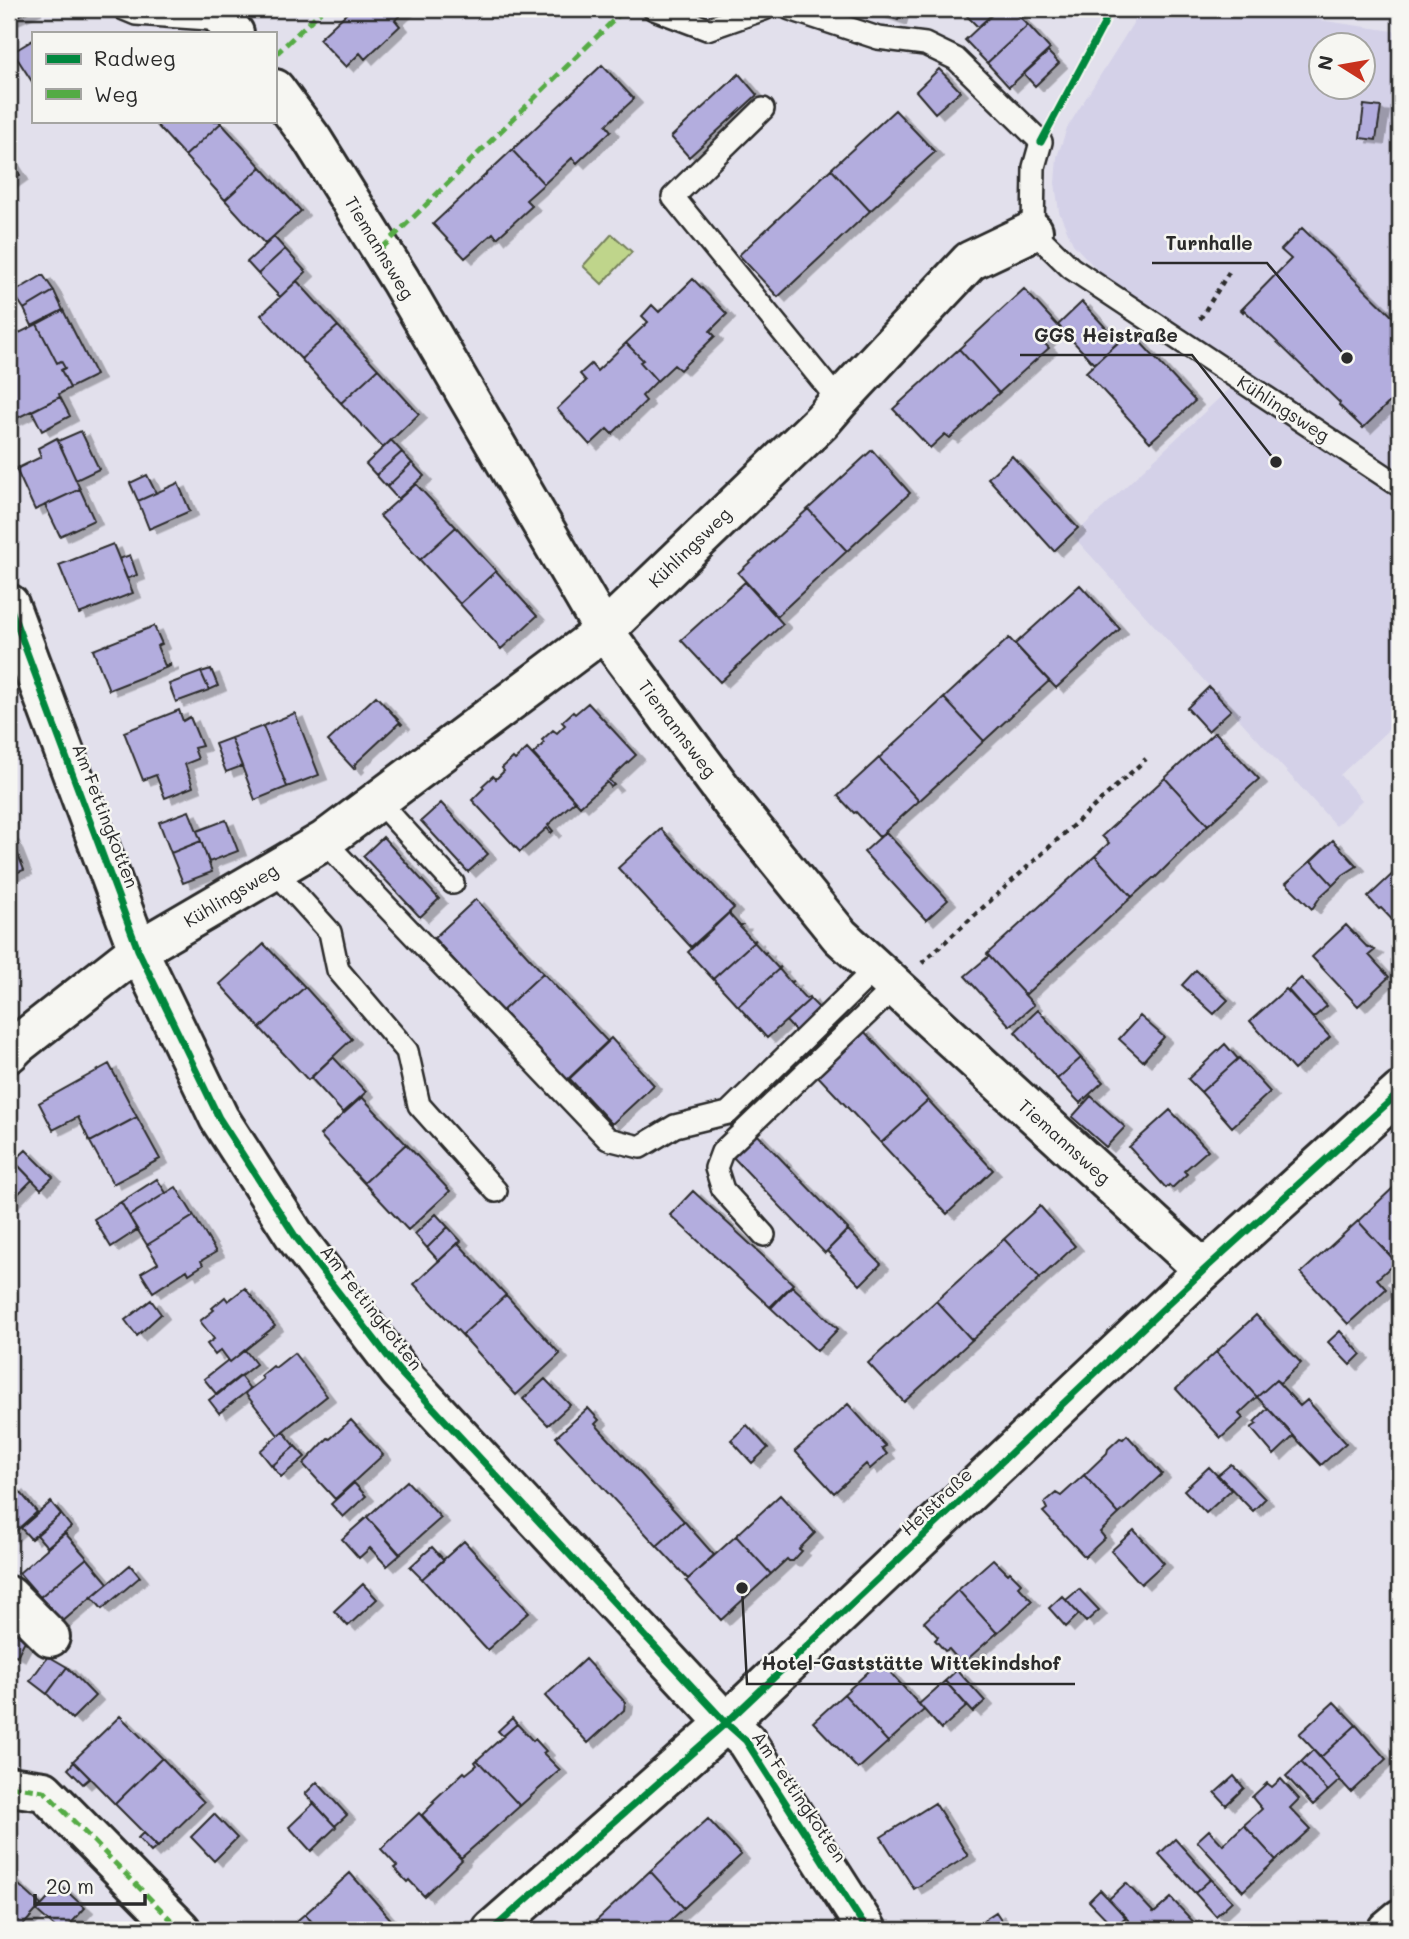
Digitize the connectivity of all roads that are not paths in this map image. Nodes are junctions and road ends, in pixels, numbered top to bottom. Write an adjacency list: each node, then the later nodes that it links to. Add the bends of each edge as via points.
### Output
1 (124, 9): 5 (lane)
2 (654, 9): 3 (lane, via 707,29)
3 (764, 9)
4 (790, 9): 8 (lane, via 878,38 925,44 956,59 1041,142 1034,167)
5 (229, 27)
6 (276, 90): 12 (street, Tiemannsweg, via 400,279)
7 (763, 109): 9 (lane, via 673,197)
8 (1032, 231): 9 (street, Kühlingsweg, via 970,261); 10 (lane, Kühlingsweg, via 1070,268)
9 (839, 401): 12 (street, Kühlingsweg)
10 (1400, 486)
11 (9, 604): 17 (street, Am Fettingkotten)
12 (604, 631): 13 (street, Kühlingsweg); 18 (street, Tiemannsweg, via 741,814 840,936)
13 (378, 801): 14 (street, Kühlingsweg); 16 (lane)
14 (324, 841): 15 (street, Kühlingsweg); 18 (lane, via 608,1139 640,1147 675,1126 728,1113)
15 (274, 870): 17 (street, Kühlingsweg); 21 (lane, via 330,932 338,970 407,1051 419,1105)
16 (453, 883)
17 (138, 950): 19 (street, Kühlingsweg); 26 (street, Am Fettingkotten, via 219,1118 295,1236 399,1371)
18 (885, 978): 22 (lane, via 722,1152 716,1168 723,1190); 23 (street, Tiemannsweg)
19 (9, 1053)
20 (1400, 1093): 23 (street, Heistraße)
21 (496, 1191)
22 (764, 1235)
23 (1204, 1270): 26 (street, Heistraße)
24 (9, 1596): 25 (street)
25 (50, 1637)
26 (726, 1723): 30 (street, Heistraße); 31 (street, Am Fettingkotten, via 746,1741)
27 (9, 1786): 29 (street, via 44,1791)
28 (1400, 1919): 32 (street)
29 (181, 1930)
30 (492, 1930)
31 (867, 1930)
32 (1387, 1930)

